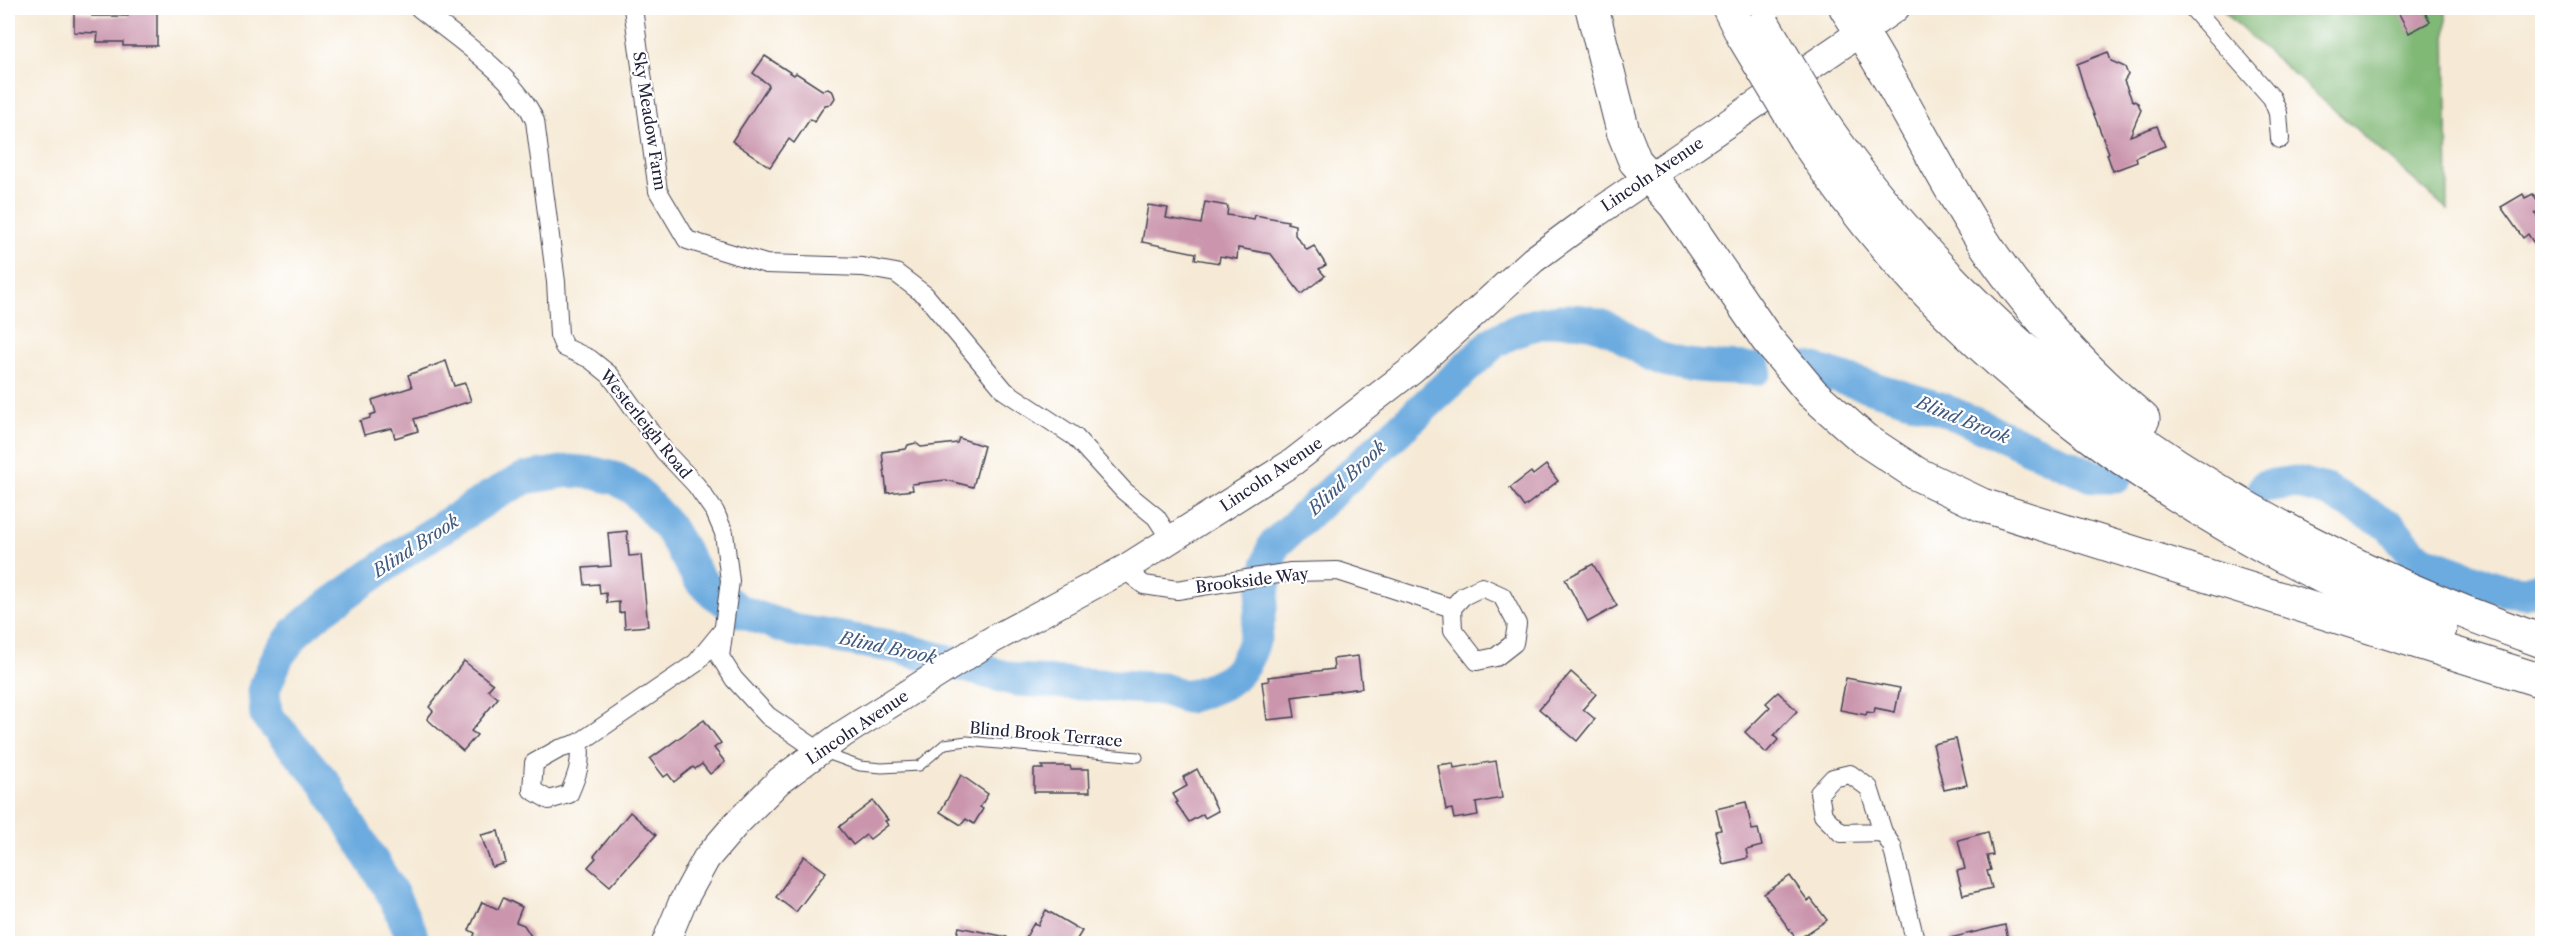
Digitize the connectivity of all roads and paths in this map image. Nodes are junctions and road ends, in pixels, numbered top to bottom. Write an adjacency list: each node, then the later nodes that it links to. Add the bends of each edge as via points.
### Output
1 (419, 8): 15 (street, Westerleigh Road, via 501,75 531,110 556,282 559,335 564,347 590,359 610,375 664,451 715,512 724,533 730,581)
2 (633, 8): 11 (street, Sky Meadow Farm, via 658,191 687,240 766,264 863,267 896,273 925,294 1005,391 1074,437 1124,491 1156,517)
3 (1592, 8): 10 (highway, via 1626,142)
4 (1896, 8): 7 (street, Lincoln Avenue)
5 (2193, 8): 9 (street, via 2272,98 2278,113)
6 (1748, 19): 8 (highway, bridge)
7 (1854, 19): 10 (street, Lincoln Avenue); 13 (highway, via 1974,226 2026,300 2102,383 2216,473)
8 (1815, 132): 13 (highway, via 1974,305 2058,378 2157,452 2242,506); 17 (highway, via 1872,228 1941,305 2067,417 2152,477 2296,563 2388,607)
9 (2280, 139)
10 (1648, 177): 11 (street, Lincoln Avenue, via 1533,260 1413,369 1293,462); 18 (highway, via 1675,206 1790,368 1837,417 1899,463 1940,487 1982,505)
11 (1172, 540): 12 (street, Lincoln Avenue)
12 (1124, 569): 14 (street, Brookside Way, via 1143,585 1177,590 1291,572 1338,571); 20 (street, Lincoln Avenue, via 992,640)
13 (2362, 569): 16 (highway, via 2455,610)
14 (1452, 608)
15 (724, 628): 19 (street, via 696,663); 20 (street, Westerleigh Road, via 720,657 734,679 768,716)
16 (2542, 641)
17 (2542, 666)
18 (2542, 681)
19 (579, 743)
20 (819, 751): 21 (lane, Blind Brook Terrace, via 860,766 882,768 919,766 945,744 967,741); 23 (street, Lincoln Avenue, via 779,781 706,859)
21 (1138, 757)
22 (1883, 832): 24 (street, via 1892,846)
23 (664, 944)
24 (1916, 944)

